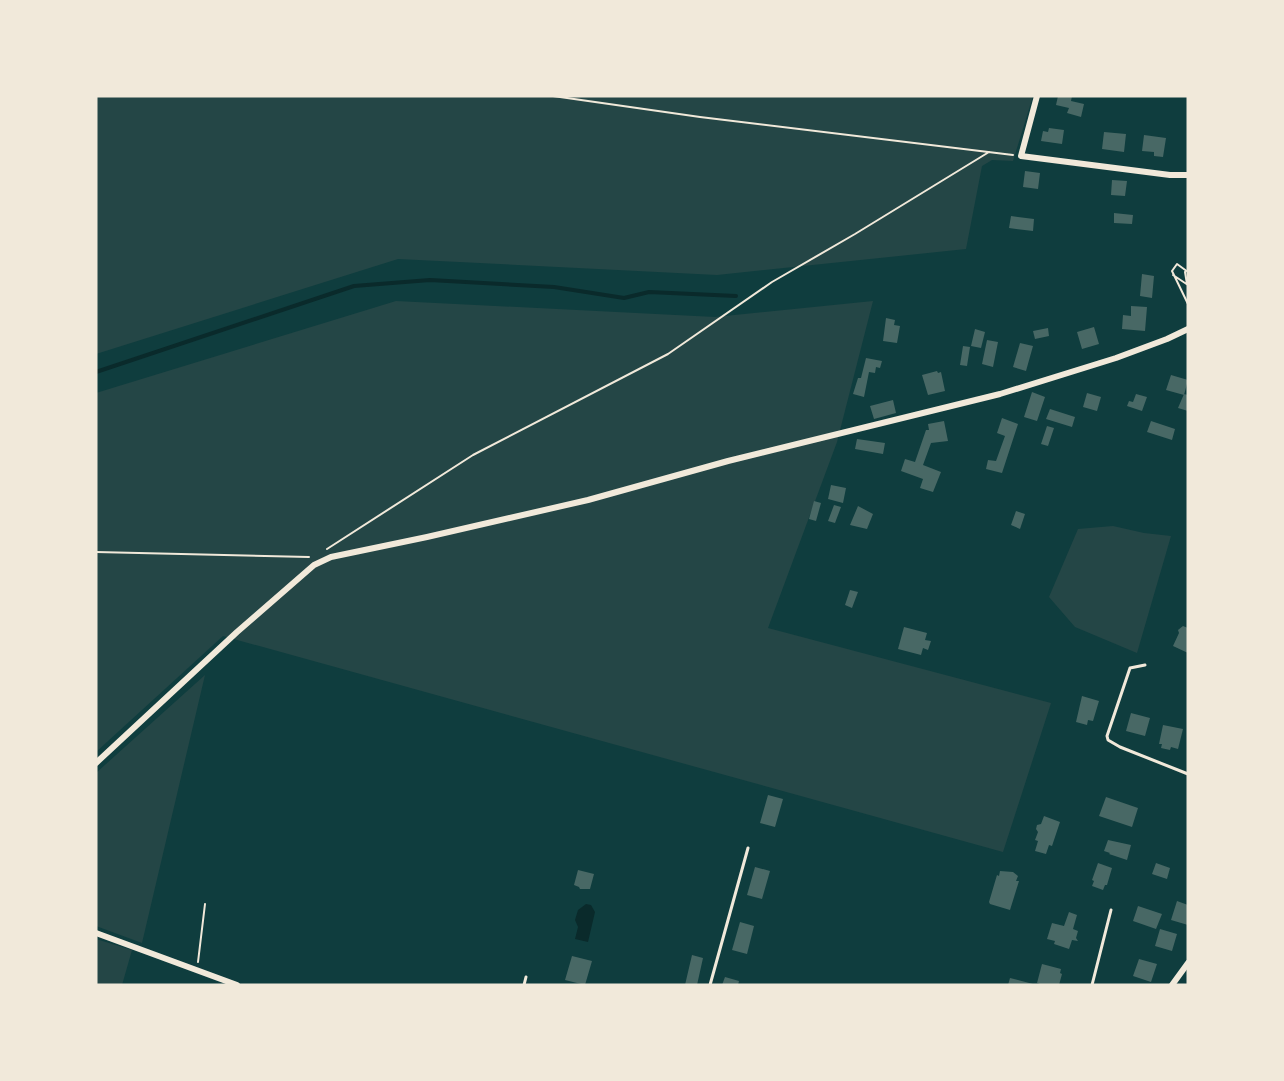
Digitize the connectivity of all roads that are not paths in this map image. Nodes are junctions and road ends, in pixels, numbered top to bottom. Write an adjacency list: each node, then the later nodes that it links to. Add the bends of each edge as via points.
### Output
1 (1037, 96): 2 (street, via 1022,156)
2 (1188, 175)
3 (1188, 328): 5 (street, via 1116,358 1000,394 728,460 588,500 332,557 314,566 237,632)
4 (1145, 665): 6 (lane, via 1130,668 1108,740)
5 (96, 764)
6 (1188, 774)
7 (748, 849): 14 (lane)
8 (1111, 910): 15 (lane)
9 (96, 933): 12 (street)
10 (1188, 963): 16 (street)
11 (526, 977): 13 (lane)
12 (237, 985)
13 (524, 985)
14 (710, 985)
15 (1092, 985)
16 (1172, 985)

